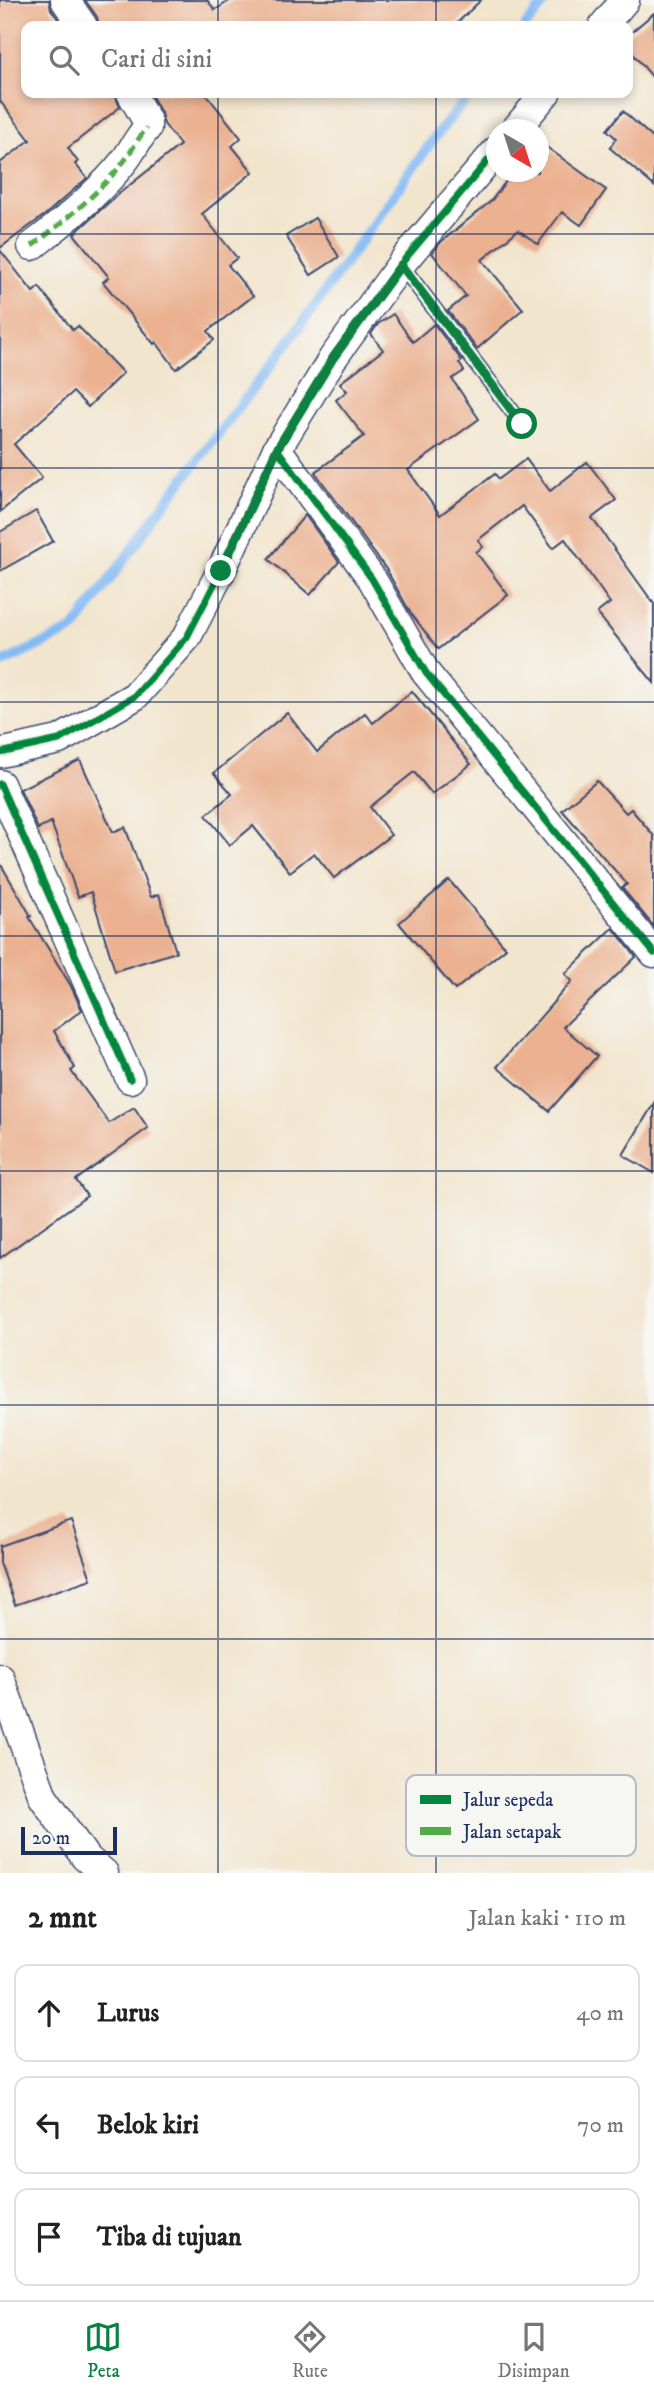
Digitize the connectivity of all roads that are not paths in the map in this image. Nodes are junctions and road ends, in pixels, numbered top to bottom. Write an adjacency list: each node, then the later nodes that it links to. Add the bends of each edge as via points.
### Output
1 (65, 0): 3 (street)
2 (625, 0): 4 (street)
3 (80, 21)
4 (607, 21)
5 (134, 98): 9 (street, via 147,128 126,159 97,191)
6 (542, 98): 7 (street)
7 (524, 119)
8 (486, 163): 10 (street)
9 (32, 246)
10 (401, 265): 11 (lane); 12 (street, via 333,358)
11 (522, 424)
12 (277, 449): 13 (street, via 187,636 135,696 59,740); 15 (street, via 372,579 426,673)
13 (0, 753)
14 (0, 784): 16 (street)
15 (654, 953)
16 (130, 1079)
17 (0, 1678): 18 (street, via 43,1797 85,1857)
18 (104, 1873)

